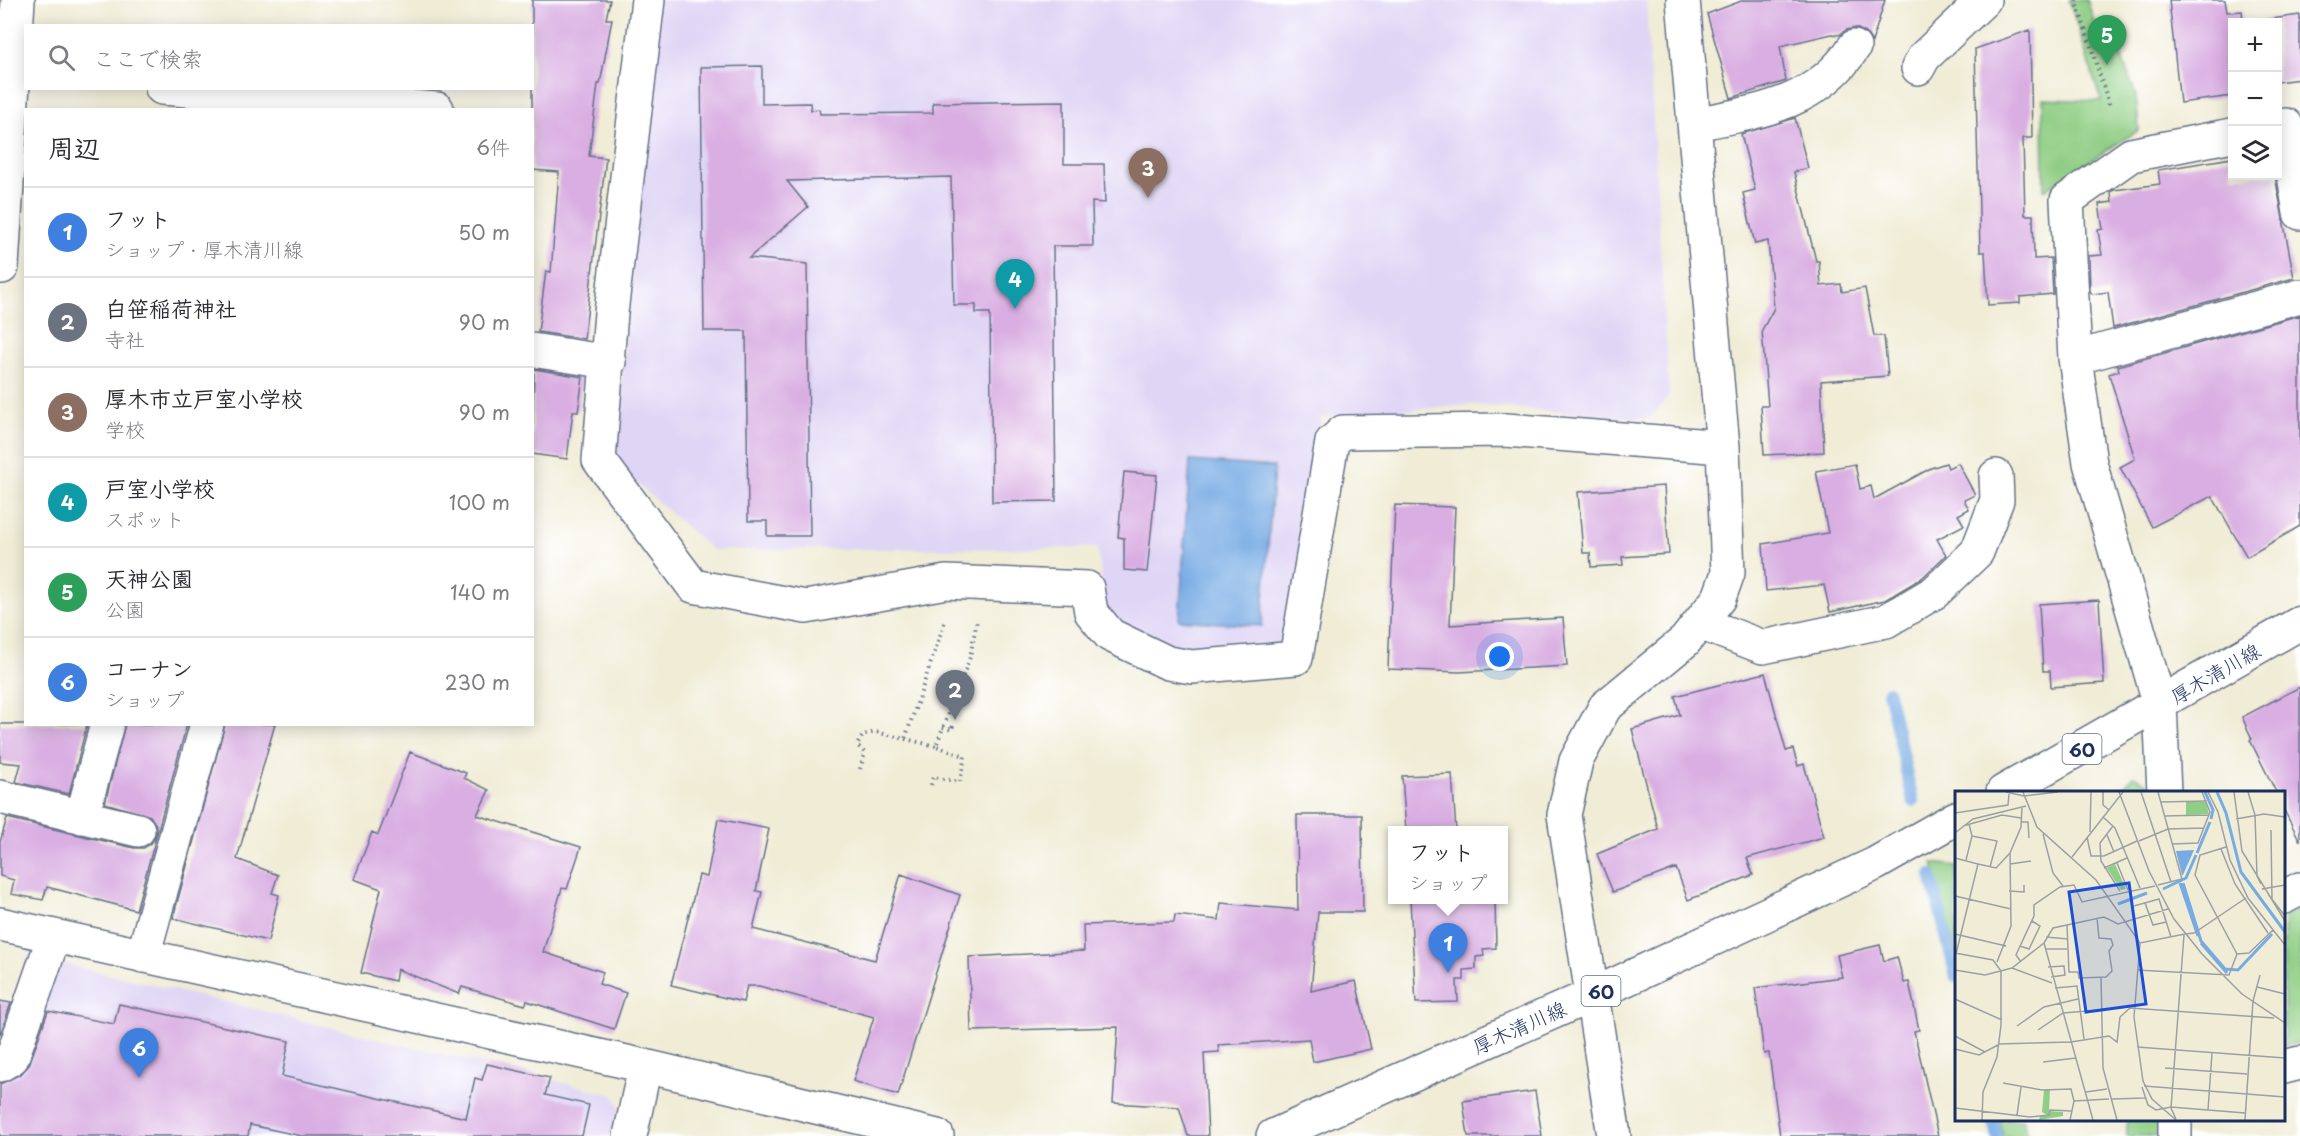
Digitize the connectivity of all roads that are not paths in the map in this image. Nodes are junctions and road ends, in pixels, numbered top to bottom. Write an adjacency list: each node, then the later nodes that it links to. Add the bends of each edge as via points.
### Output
1 (18, 0): 7 (street)
2 (648, 0): 18 (street, via 611,313)
3 (1683, 0): 10 (street)
4 (1984, 0): 6 (street, via 1924,57)
5 (1854, 46): 10 (street, via 1828,76 1796,99)
6 (1918, 68)
7 (20, 78): 14 (street)
8 (188, 90): 9 (street)
9 (424, 108)
10 (1694, 124): 19 (street)
11 (2288, 124): 13 (street)
12 (2228, 136): 17 (street, via 2131,155 2067,200)
13 (2300, 213)
14 (9, 268)
15 (2300, 296): 17 (street)
16 (534, 350): 18 (street)
17 (2075, 358): 23 (street, via 2090,463)
18 (609, 362): 19 (street, via 599,460 693,586 806,607 970,583 1087,588 1091,612 1110,635 1168,663 1192,667 1296,658 1332,442 1343,432 1506,430)
19 (1723, 447): 21 (street, via 1728,573 1719,598)
20 (1996, 476): 21 (street, via 1997,500 1977,552 1935,592 1886,621 1763,647)
21 (1700, 622): 37 (street, via 1685,640 1605,707 1576,761 1564,815)
22 (2300, 623): 23 (street, 厚木清川線 / 60)
23 (2160, 705): 26 (street, 60); 27 (street)
24 (106, 726): 29 (street)
25 (206, 726): 36 (street)
26 (2005, 791)
27 (2164, 791)
28 (0, 797): 29 (street)
29 (82, 817): 31 (street)
30 (1955, 819): 37 (street, 厚木清川線 / 60, via 1875,864)
31 (138, 830)
32 (2300, 889): 33 (street)
33 (2285, 896)
34 (0, 924): 35 (street)
35 (54, 936): 36 (street); 39 (street, via 12,1058)
36 (143, 956): 40 (street)
37 (1592, 995): 44 (street, 厚木清川線 / 60); 45 (street)
38 (2300, 1063): 41 (street)
39 (0, 1065)
40 (645, 1066): 42 (street); 43 (street)
41 (2285, 1067)
42 (630, 1136)
43 (937, 1136)
44 (1273, 1136)
45 (1614, 1136)

